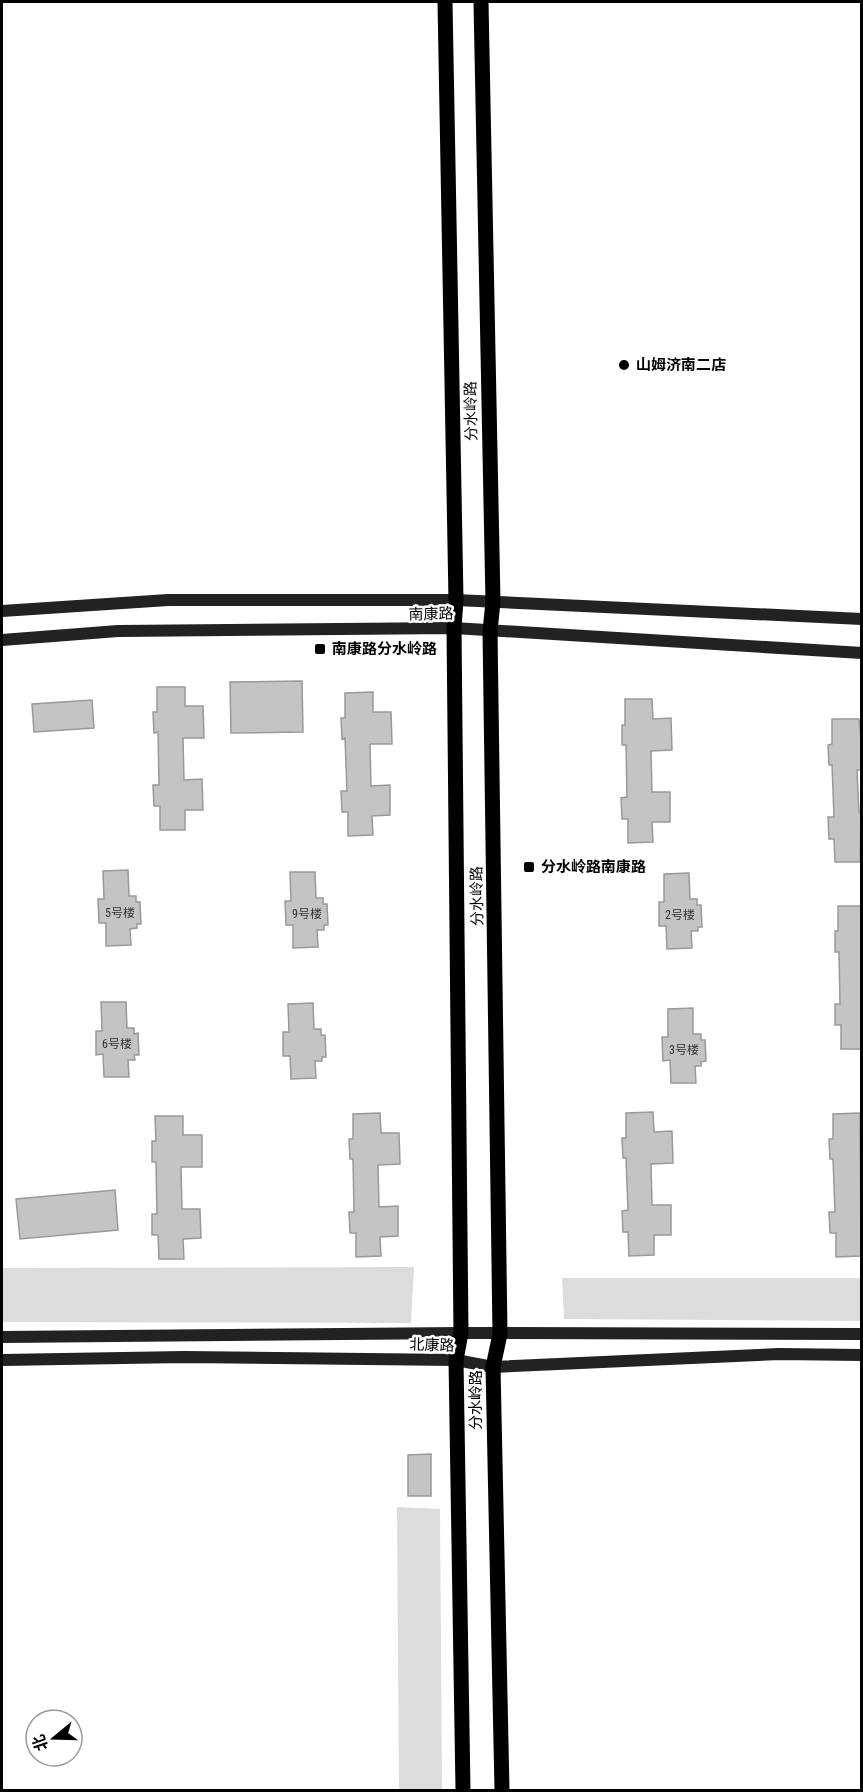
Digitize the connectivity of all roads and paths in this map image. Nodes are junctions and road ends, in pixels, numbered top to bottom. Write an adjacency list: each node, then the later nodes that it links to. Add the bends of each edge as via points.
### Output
1 (445, 2): 3 (main road, 分水岭路)
2 (481, 2): 4 (main road, 分水岭路)
3 (456, 600): 4 (street, 南康路); 5 (street, 南康路, via 168,600); 7 (main road, 分水岭路)
4 (493, 602): 6 (street, 南康路); 8 (main road, 分水岭路)
5 (2, 611)
6 (861, 619)
7 (454, 628): 8 (street, 南康路); 9 (street, 南康路, via 118,632); 11 (main road, 分水岭路)
8 (490, 631): 10 (street, 南康路); 12 (main road, 分水岭路)
9 (2, 640)
10 (861, 653)
11 (461, 1333): 12 (street, 北康路); 14 (street, 北康路); 17 (main road, 分水岭路)
12 (500, 1334): 13 (street, 北康路); 18 (main road, 分水岭路)
13 (861, 1334)
14 (2, 1337)
15 (861, 1355): 18 (street, 北康路, via 778,1354)
16 (2, 1360): 17 (street, 北康路)
17 (456, 1360): 18 (street, 北康路); 19 (main road, 分水岭路)
18 (493, 1367): 20 (main road, 分水岭路)
19 (463, 1791)
20 (502, 1791)

